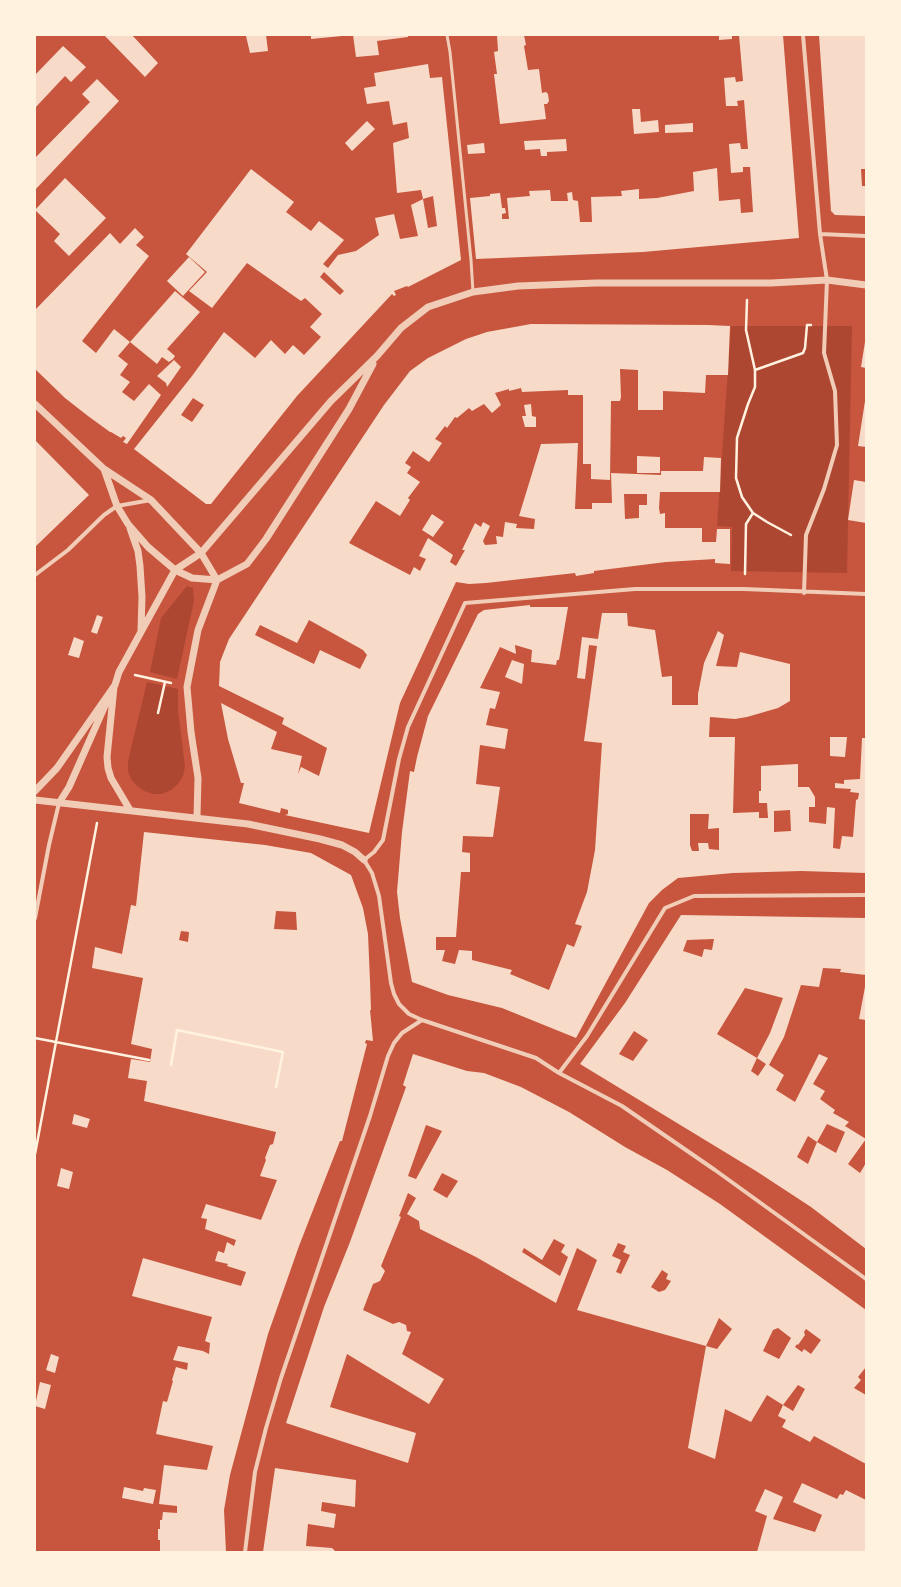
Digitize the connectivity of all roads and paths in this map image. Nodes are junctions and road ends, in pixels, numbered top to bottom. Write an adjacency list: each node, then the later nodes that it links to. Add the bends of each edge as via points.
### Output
1 (447, 35): 8 (lane)
2 (803, 35): 3 (street)
3 (820, 234): 4 (street); 5 (street)
4 (866, 236)
5 (826, 280): 6 (street); 7 (street); 9 (street)
6 (748, 283): 8 (street, via 518,286); 11 (path, via 746,330)
7 (866, 285)
8 (473, 292): 10 (street, via 428,307 401,328)
9 (825, 325): 11 (path, via 807,325 803,353); 18 (street, via 824,353 835,391 837,445)
10 (377, 356): 19 (street, via 331,401); 22 (street, via 349,409 266,539 247,564)
11 (755, 370): 16 (path, via 755,387 737,438 736,478 742,497)
12 (35, 404): 13 (street)
13 (104, 469): 14 (street); 15 (street)
14 (151, 500): 15 (street); 19 (street)
15 (117, 506): 17 (street); 21 (street, via 68,550)
16 (753, 513): 18 (path, via 794,537); 23 (path, via 746,524)
17 (128, 524): 20 (street, via 148,547); 26 (street, via 138,551 140,566)
18 (806, 539): 24 (street)
19 (201, 553): 20 (street); 22 (street)
20 (175, 570): 22 (street, via 192,578); 26 (street)
21 (35, 575)
22 (216, 580): 30 (street, via 198,630)
23 (744, 589): 24 (street); 38 (street, via 635,588 466,603 408,727 383,840)
24 (804, 593): 25 (street)
25 (866, 594)
26 (142, 631): 27 (street)
27 (119, 672): 28 (path); 29 (street)
28 (165, 682): 30 (path); 31 (path)
29 (114, 685): 32 (street, via 57,768); 34 (street, via 69,787); 36 (street, via 108,768)
30 (187, 687): 37 (street, via 198,778)
31 (158, 712)
32 (35, 791)
33 (35, 800): 34 (street)
34 (59, 802): 35 (street); 40 (street)
35 (100, 807): 36 (street); 43 (path)
36 (130, 810): 37 (street)
37 (197, 817): 38 (street, via 248,824 320,839 342,845)
38 (364, 860): 41 (street, via 372,873 379,896 394,994 409,1014)
39 (866, 894): 46 (street, via 694,896 665,908 587,1036)
40 (35, 918)
41 (422, 1020): 46 (street, via 536,1058); 50 (street, via 402,1033 388,1056 268,1421 255,1472)
42 (35, 1038): 43 (path)
43 (56, 1041): 44 (path); 48 (path)
44 (149, 1060)
45 (171, 1065): 47 (path, via 177,1030 283,1052)
46 (559, 1073): 49 (street, via 622,1106)
47 (276, 1087)
48 (35, 1154)
49 (866, 1279)
50 (245, 1552)

